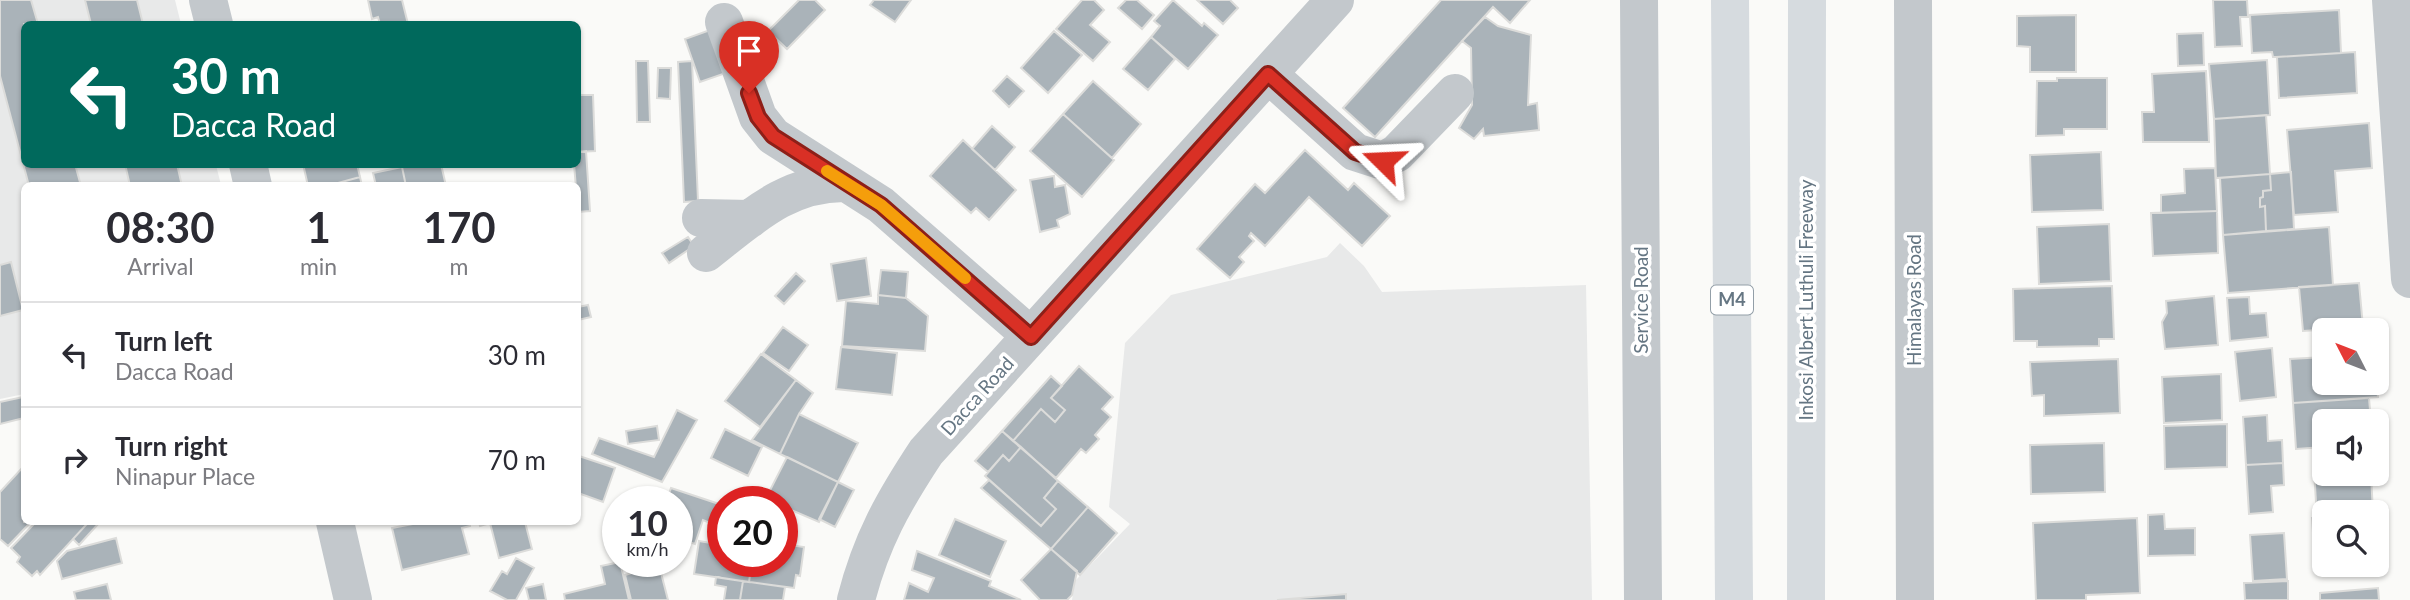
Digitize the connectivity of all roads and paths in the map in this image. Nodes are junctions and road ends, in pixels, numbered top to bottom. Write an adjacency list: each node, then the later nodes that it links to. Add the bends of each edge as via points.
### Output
1 (208, 0): 8 (street)
2 (1335, 0): 10 (street, Dacca Road)
3 (1639, 0): 20 (street, Service Road)
4 (1730, 0): 21 (highway, M4)
5 (1807, 0): 17 (highway, Inkosi Albert Luthuli Freeway)
6 (1913, 0): 24 (street, Himalayas Road)
7 (2391, 0): 14 (street)
8 (213, 21)
9 (724, 22): 12 (street, via 758,117 773,136)
10 (1268, 74): 11 (street, via 1355,152 1383,161 1397,153); 15 (street, Dacca Road)
11 (1455, 93)
12 (846, 183): 13 (street, via 794,190 750,219); 15 (street, via 881,205)
13 (704, 235)
14 (2410, 279)
15 (1031, 337): 19 (street, Dacca Road, via 926,452 892,502)
16 (336, 525): 18 (street)
17 (1806, 526): 22 (highway, Inkosi Albert Luthuli Freeway); 23 (highway)
18 (354, 600)
19 (856, 600)
20 (1643, 600)
21 (1734, 600)
22 (1806, 600)
23 (1813, 600)
24 (1915, 600)

